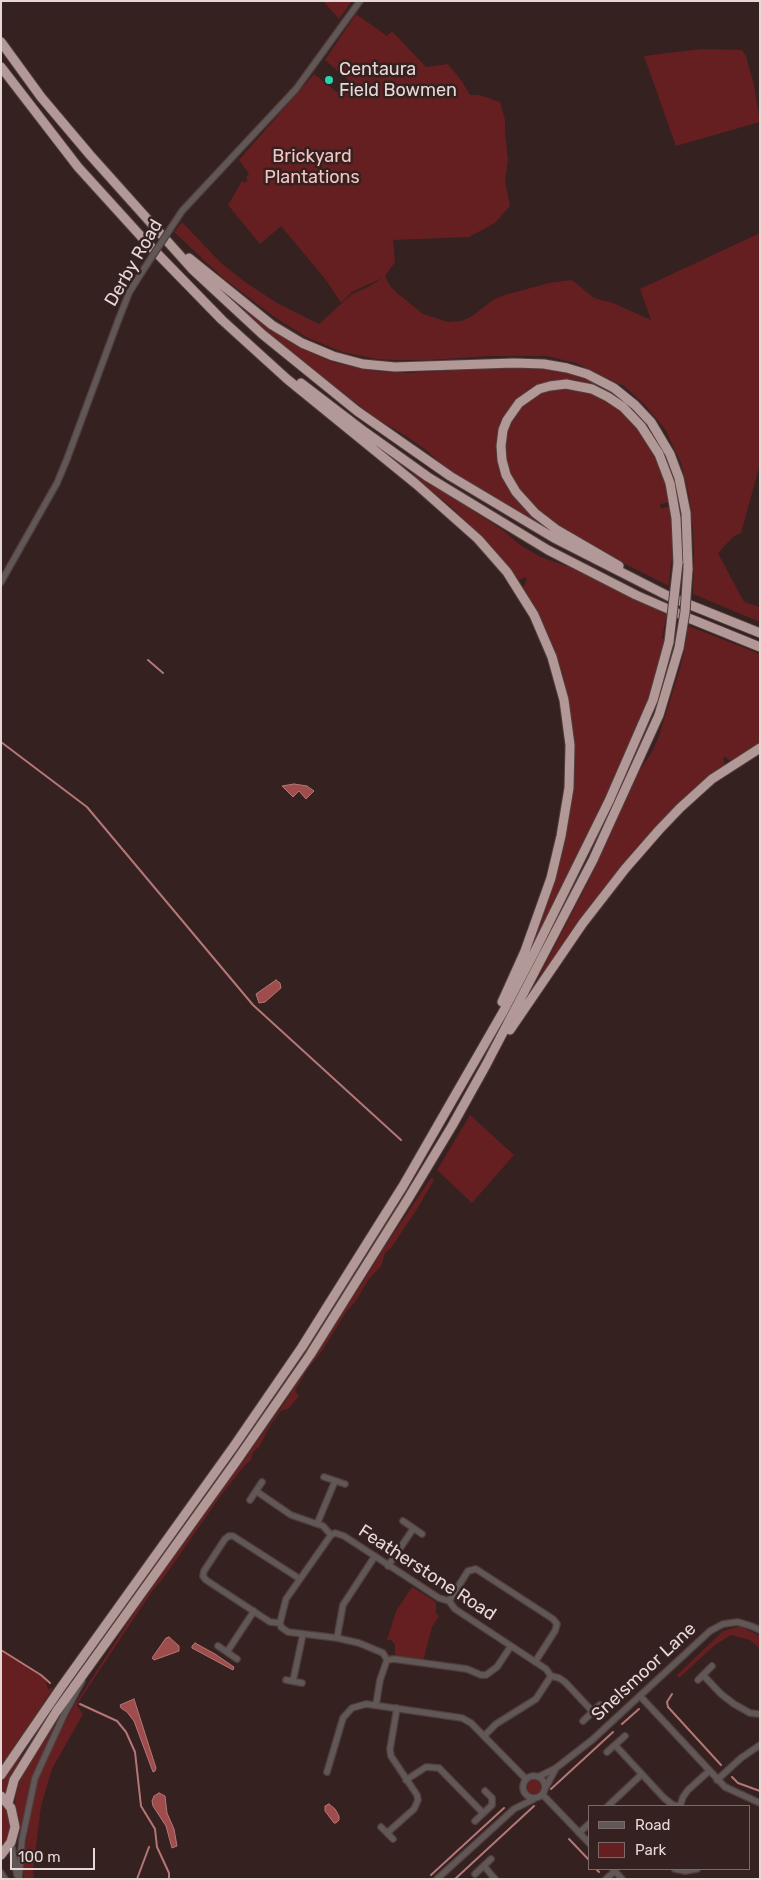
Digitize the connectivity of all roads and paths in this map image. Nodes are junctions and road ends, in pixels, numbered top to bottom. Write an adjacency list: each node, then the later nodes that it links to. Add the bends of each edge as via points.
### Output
1 (360, 1): 6 (street, Derby Road, bridge, via 296,89 182,211 140,275 118,320 57,483)
2 (1, 42): 4 (highway, via 78,141)
3 (1, 67): 5 (highway, via 78,166)
4 (171, 245): 7 (highway, via 207,283 280,349 356,411 419,456 554,538); 12 (highway, bridge, via 272,325 333,356 363,364 395,367 514,362 544,364 588,374 614,388 635,405 651,422 670,454 683,496 688,569 679,648 666,693 643,752 575,896)
5 (192, 288): 9 (highway, via 334,409 455,494 600,577); 11 (highway, via 287,379 478,539 523,595 547,642 568,723 570,768 567,806 557,856 525,951)
6 (1, 582)
7 (668, 596): 8 (highway); 11 (highway, bridge, via 557,530 534,513 516,492 504,468 501,446 507,420 519,402 544,388 575,385 608,396 632,416 650,438 667,473 673,493 678,563 669,642 653,700 609,801 534,953)
8 (760, 634)
9 (760, 647)
10 (760, 748): 12 (highway, via 724,770 659,830 583,924)
11 (482, 1045): 61 (highway, via 379,1227 302,1347)
12 (486, 1065): 39 (highway, via 408,1200 310,1355)
13 (324, 1477): 14 (street)
14 (335, 1481): 16 (street); 20 (street)
15 (262, 1482): 17 (street)
16 (345, 1484)
17 (256, 1491): 18 (street); 20 (street, via 291,1515)
18 (250, 1500)
19 (403, 1521): 21 (street)
20 (317, 1524): 22 (street)
21 (413, 1529): 23 (street); 25 (street)
22 (330, 1534): 24 (street, Featherstone Road, via 344,1536); 26 (street, Featherstone Road)
23 (422, 1534)
24 (375, 1556): 25 (street, Featherstone Road); 32 (street, via 343,1605)
25 (388, 1566): 27 (street, Featherstone Road, via 442,1600)
26 (300, 1579): 28 (street, via 233,1536 227,1537 204,1571 204,1576); 29 (street, Featherstone Road, via 286,1599)
27 (449, 1601): 34 (street, Featherstone Road, via 455,1609); 38 (street, via 468,1571 476,1568 553,1619 557,1624 555,1631)
28 (254, 1612): 29 (street, via 270,1622); 35 (street)
29 (280, 1623): 31 (street, via 283,1630)
30 (760, 1630): 45 (street, Snelsmoor Lane, via 738,1622 717,1626)
31 (303, 1634): 32 (street); 43 (street)
32 (337, 1638): 37 (street, via 380,1652)
33 (218, 1646): 35 (street)
34 (511, 1646): 37 (street, via 494,1671 486,1675 467,1669); 38 (street, Featherstone Road)
35 (227, 1652): 36 (street)
36 (237, 1659)
37 (386, 1660): 46 (street)
38 (535, 1662): 41 (street, Featherstone Road)
39 (91, 1663): 71 (highway, via 24,1762); 94 (street, via 35,1778 22,1840)
40 (712, 1666): 50 (street, via 701,1677 734,1704)
41 (551, 1676): 49 (street, Featherstone Road, via 565,1682); 52 (street, via 536,1699 496,1724)
42 (286, 1680): 43 (street)
43 (293, 1681): 44 (street)
44 (302, 1683)
45 (640, 1696): 57 (street, Snelsmoor Lane); 58 (street)
46 (376, 1705): 48 (street); 59 (street, via 358,1705 343,1718)
47 (600, 1705): 49 (street)
48 (397, 1708): 52 (street, via 462,1718); 64 (street, via 390,1749)
49 (593, 1712): 51 (street)
50 (760, 1715)
51 (584, 1721)
52 (484, 1736): 63 (street)
53 (625, 1736): 54 (street)
54 (615, 1745): 56 (street); 60 (street)
55 (760, 1745): 65 (street)
56 (607, 1752)
57 (556, 1768): 62 (street, Snelsmoor Lane); 66 (street, Snelsmoor Lane)
58 (709, 1771): 65 (street); 75 (street, via 688,1790)
59 (327, 1772)
60 (642, 1774): 73 (street); 74 (street, via 669,1802)
61 (1, 1776)
62 (538, 1777): 63 (street); 66 (street)
63 (526, 1779): 67 (street)
64 (406, 1780): 77 (street, via 426,1767 439,1768); 81 (street, via 417,1795 417,1805)
65 (718, 1780): 72 (street, via 734,1793)
66 (546, 1787): 69 (street)
67 (523, 1790): 70 (street); 76 (street)
68 (485, 1791): 77 (street, via 493,1802)
69 (543, 1795): 70 (street); 82 (street)
70 (534, 1799): 76 (street)
71 (5, 1800): 84 (highway, via 13,1813 15,1827)
72 (760, 1803)
73 (612, 1805)
74 (677, 1805)
75 (680, 1805)
76 (514, 1809): 95 (street)
77 (483, 1813): 78 (street)
78 (475, 1821)
79 (588, 1825): 82 (street)
80 (381, 1827): 81 (street)
81 (386, 1832): 83 (street)
82 (579, 1833): 85 (street)
83 (393, 1838)
84 (11, 1842): 86 (highway); 94 (street)
85 (588, 1842)
86 (1, 1854)
87 (491, 1860): 88 (street)
88 (484, 1866): 92 (street); 96 (street)
89 (614, 1870): 97 (street); 98 (street)
90 (685, 1870): 99 (street)
91 (1, 1873): 93 (street)
92 (475, 1874)
93 (5, 1879)
94 (18, 1879)
95 (437, 1879)
96 (495, 1879)
97 (606, 1879)
98 (622, 1879)
99 (685, 1879)

